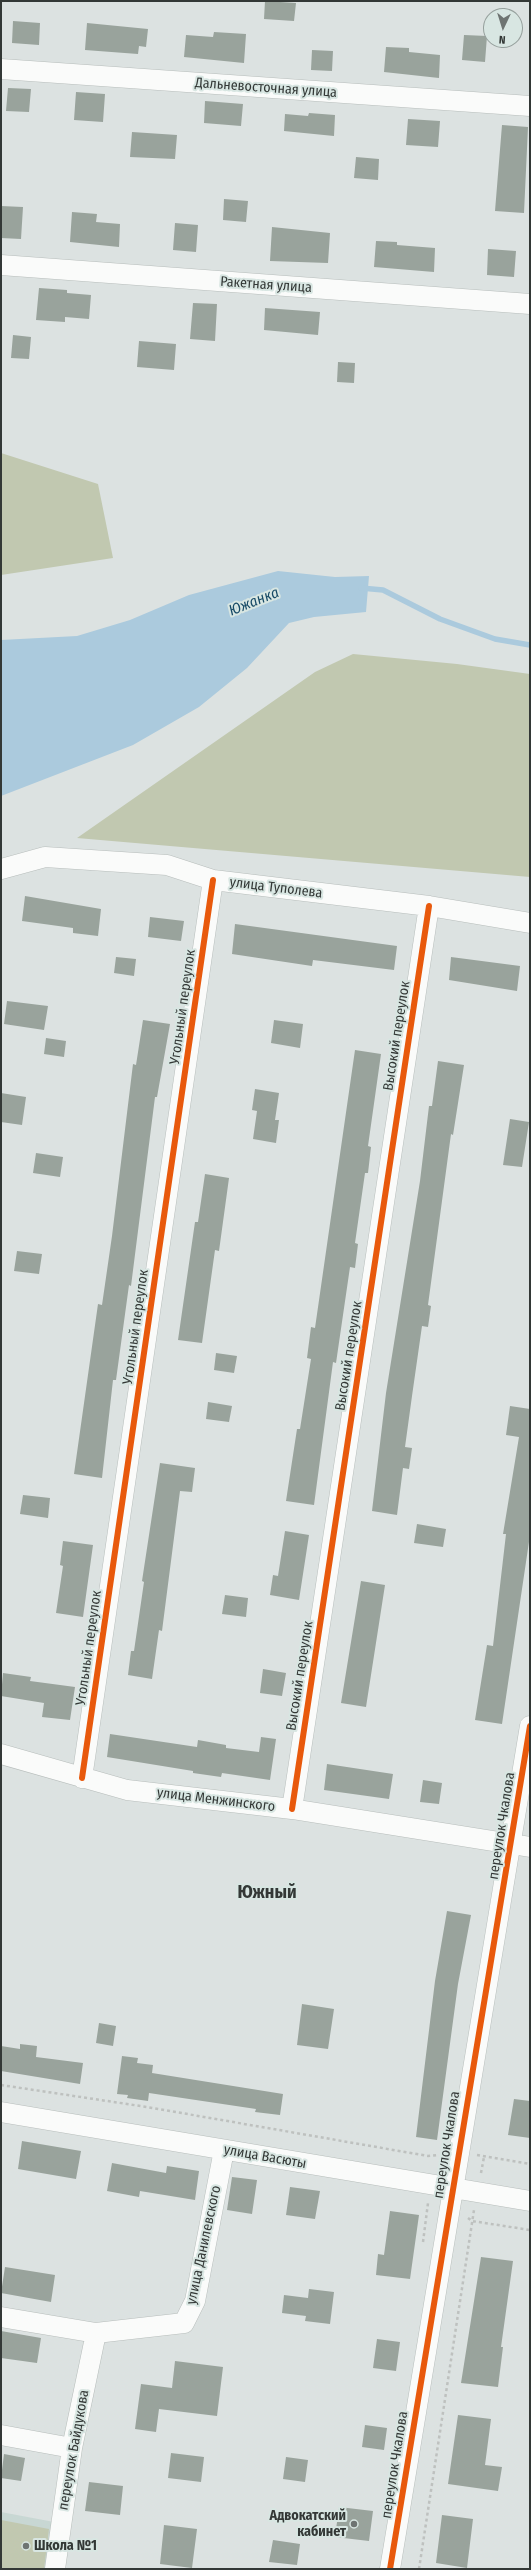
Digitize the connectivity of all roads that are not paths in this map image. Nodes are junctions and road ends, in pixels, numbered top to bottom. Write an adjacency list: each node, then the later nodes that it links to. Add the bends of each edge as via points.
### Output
1 (1, 69): 2 (street, Дальневосточная улица)
2 (530, 106)
3 (1, 265): 4 (street, Ракетная улица)
4 (530, 304)
5 (1, 869): 6 (street, улица Туполева, via 45,857 167,865)
6 (213, 880): 7 (street, улица Туполева); 11 (street, Угольный переулок)
7 (429, 906): 8 (street, улица Туполева); 12 (street, Высокий переулок)
8 (530, 923)
9 (530, 1726): 13 (street, переулок Чкалова)
10 (1, 1754): 11 (street, улица Менжинского)
11 (82, 1778): 12 (street, улица Менжинского, via 127,1790)
12 (292, 1809): 13 (street, улица Менжинского)
13 (521, 1846): 16 (street, переулок Чкалова, via 457,2152)
14 (1, 2112): 15 (street, улица Васюты)
15 (224, 2150): 16 (street, улица Васюты); 19 (street, улица Данилевского, via 195,2301 184,2323)
16 (453, 2188): 17 (street, улица Васюты); 23 (street, переулок Чкалова)
17 (530, 2201)
18 (1, 2317): 19 (street, улица Данилевского)
19 (96, 2333): 21 (street, переулок Байдукова)
20 (1, 2435): 21 (street)
21 (72, 2448): 22 (street, переулок Байдукова)
22 (55, 2569)
23 (390, 2569)

